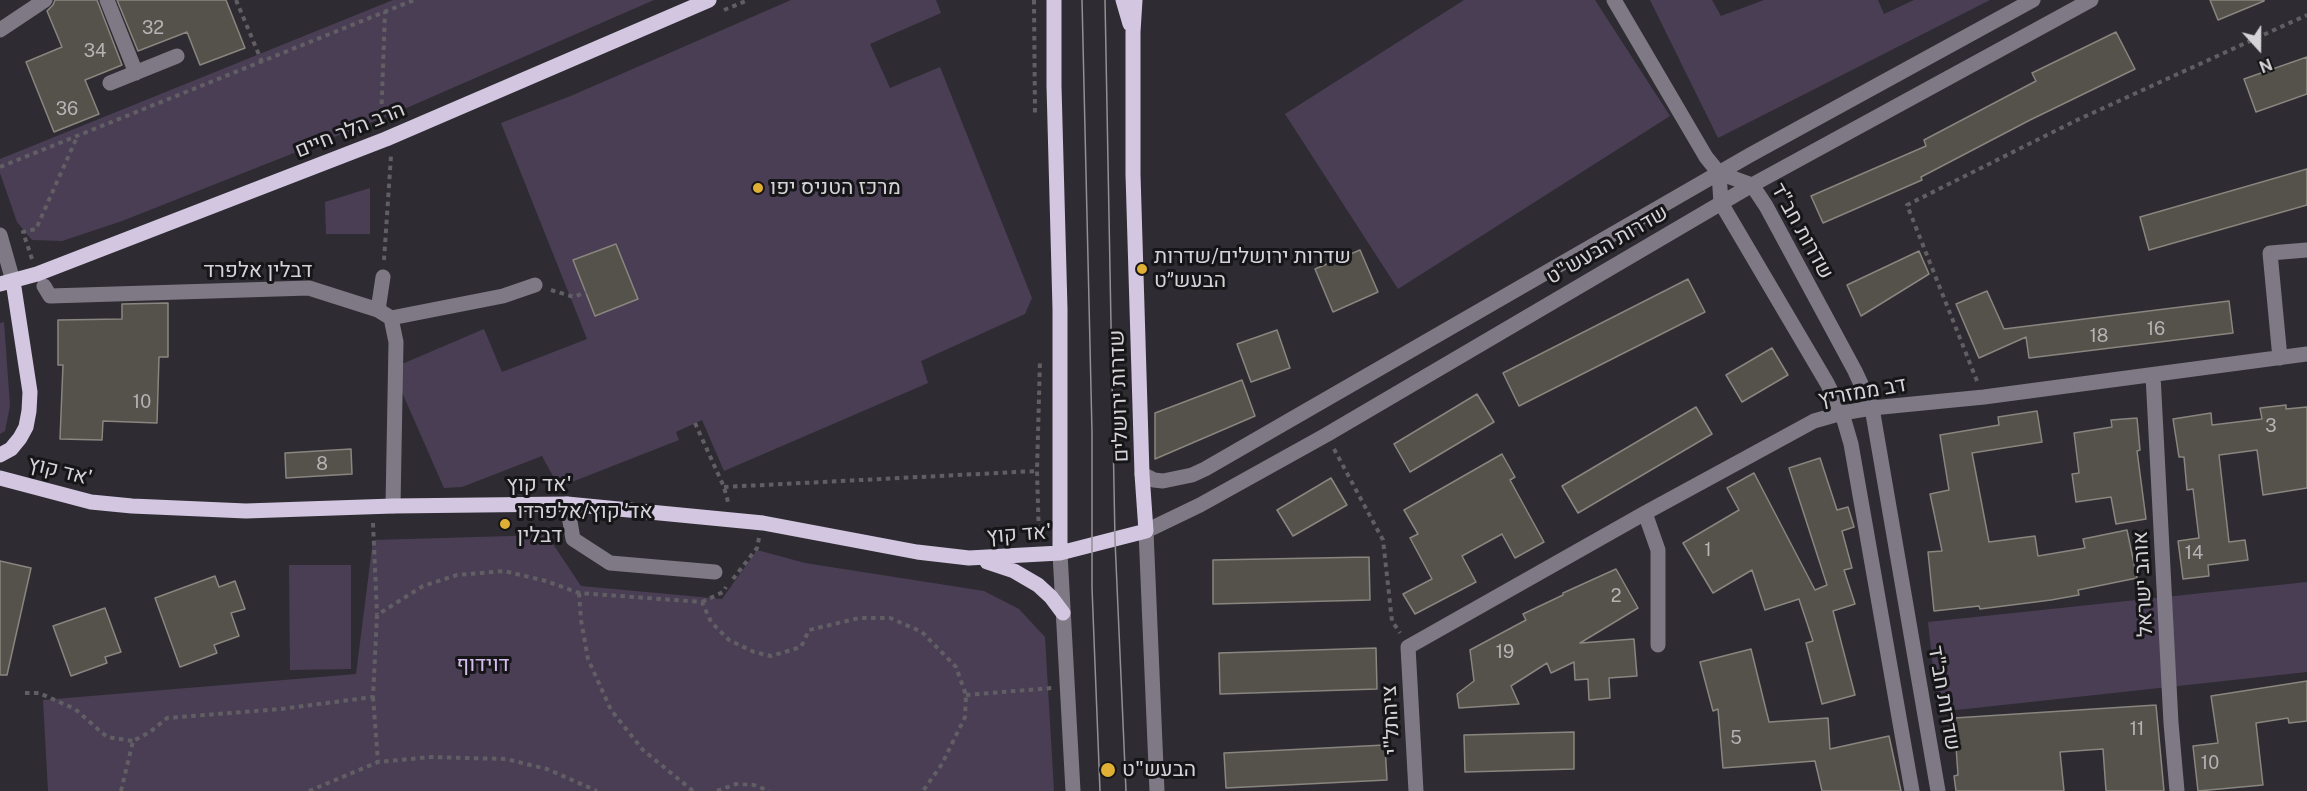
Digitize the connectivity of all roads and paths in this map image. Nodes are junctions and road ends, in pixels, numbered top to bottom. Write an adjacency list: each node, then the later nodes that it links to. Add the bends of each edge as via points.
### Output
1 (45, 0): 15 (street)
2 (107, 0): 19 (street)
3 (236, 0): 18 (path)
4 (414, 0): 13 (path)
5 (710, 0): 33 (main road, הרב הלר חיים, via 386,139)
6 (1034, 0): 22 (path)
7 (1054, 0): 48 (main road, via 1060,331)
8 (1123, 0): 16 (main road)
9 (1135, 0): 16 (main road, שדרות ירושלים)
10 (1614, 0): 26 (street, via 1688,128)
11 (2033, 0): 26 (street, שדרות הבעש"ט)
12 (2091, 0): 27 (street, שדרות הבעש"ט)
13 (386, 12): 18 (path); 21 (path)
14 (2307, 15): 42 (path, via 2075,121 1907,205)
15 (0, 30)
16 (1133, 32): 50 (main road, שדרות ירושלים)
17 (177, 56): 19 (street)
18 (262, 62): 23 (path)
19 (136, 73): 20 (street)
20 (110, 83)
21 (381, 126)
22 (1035, 127)
23 (77, 136): 25 (path); 31 (path, via 36,229 23,232)
24 (391, 153): 32 (path)
25 (0, 167)
26 (1719, 173): 27 (street, שדרות חב"ד); 28 (street); 50 (street, שדרות הבעש"ט, via 1205,469 1163,481)
27 (1752, 185): 28 (street, שדרות הבעש"ט); 43 (street, שדרות חב"ד)
28 (1721, 203): 44 (street); 46 (street, שדרות הבעש"ט)
29 (0, 235): 33 (street)
30 (2307, 250): 40 (street, via 2270,253)
31 (31, 254)
32 (383, 277): 37 (street)
33 (7, 283): 47 (main road, via 30,392 26,427 11,449)
34 (536, 285): 36 (path, via 574,297); 37 (street, via 503,296)
35 (44, 286): 37 (street, דבלין אלפרד, via 50,296 309,288)
36 (586, 292)
37 (384, 314): 54 (street, via 396,342)
38 (1041, 352): 49 (path)
39 (2307, 354): 40 (street, דב ממזריץ)
40 (2280, 358): 41 (street, דב ממזריץ)
41 (2153, 375): 42 (street, דב ממזריץ); 88 (street, אוהב ישראל)
42 (1984, 397): 43 (street, דב ממזריץ)
43 (1872, 408): 44 (street, דב ממזריץ); 87 (street, שדרות חב"ד)
44 (1842, 413): 56 (street, דב ממזריץ, via 1815,421); 86 (street, via 1851,444)
45 (694, 423): 52 (path)
46 (1326, 435): 59 (street, שדרות הבעש"ט, via 1200,506); 69 (path, via 1383,540 1392,621)
47 (0, 455)
48 (1058, 470): 49 (path); 60 (main road)
49 (1037, 471): 52 (path); 61 (path)
50 (1142, 474): 59 (main road, שדרות ירושלים)
51 (0, 478): 55 (main road, אד קוץ', via 91,502 132,506 246,511)
52 (724, 487): 57 (path)
53 (567, 504): 54 (main road, אד קוץ'); 57 (main road, אד קוץ'); 63 (street, via 573,539 610,563)
54 (393, 506): 55 (main road, אד קוץ')
55 (373, 507): 67 (path)
56 (1645, 513): 68 (street, via 1658,550); 69 (street, דב ממזריץ)
57 (733, 520): 58 (main road, אד קוץ')
58 (763, 523): 62 (main road, אד קוץ'); 65 (path, via 756,548 730,583 723,592)
59 (1146, 531): 60 (main road, אד קוץ'); 84 (street, שדרות ירושלים)
60 (1060, 553): 61 (main road, אד קוץ'); 66 (street)
61 (1039, 556): 62 (main road, אד קוץ')
62 (969, 558): 66 (main road, via 1027,578 1051,597)
63 (715, 572)
64 (579, 593): 65 (path); 67 (path, via 504,572 457,575 423,586); 79 (path, via 588,659 611,710 643,750)
65 (702, 602): 72 (path, via 711,622 729,640 771,656 801,647 809,630 859,618 890,618 922,632 956,667)
66 (1063, 613): 70 (street)
67 (377, 615): 73 (path)
68 (1658, 645)
69 (1408, 647): 85 (street, ציהתל"י)
70 (1068, 688): 72 (path); 83 (street)
71 (25, 693): 74 (path, via 39,693 75,709 107,737)
72 (966, 695): 82 (path, via 965,717 942,764)
73 (374, 697): 74 (path, via 167,718); 75 (path)
74 (134, 741): 76 (path)
75 (378, 762): 77 (path); 78 (path, via 431,757 506,759 547,770)
76 (121, 791)
77 (309, 791)
78 (597, 791)
79 (693, 791)
80 (717, 791): 81 (path, via 736,784)
81 (769, 791)
82 (923, 791)
83 (1073, 791)
84 (1157, 791)
85 (1416, 791)
86 (1912, 791)
87 (1938, 791)
88 (2177, 791)

